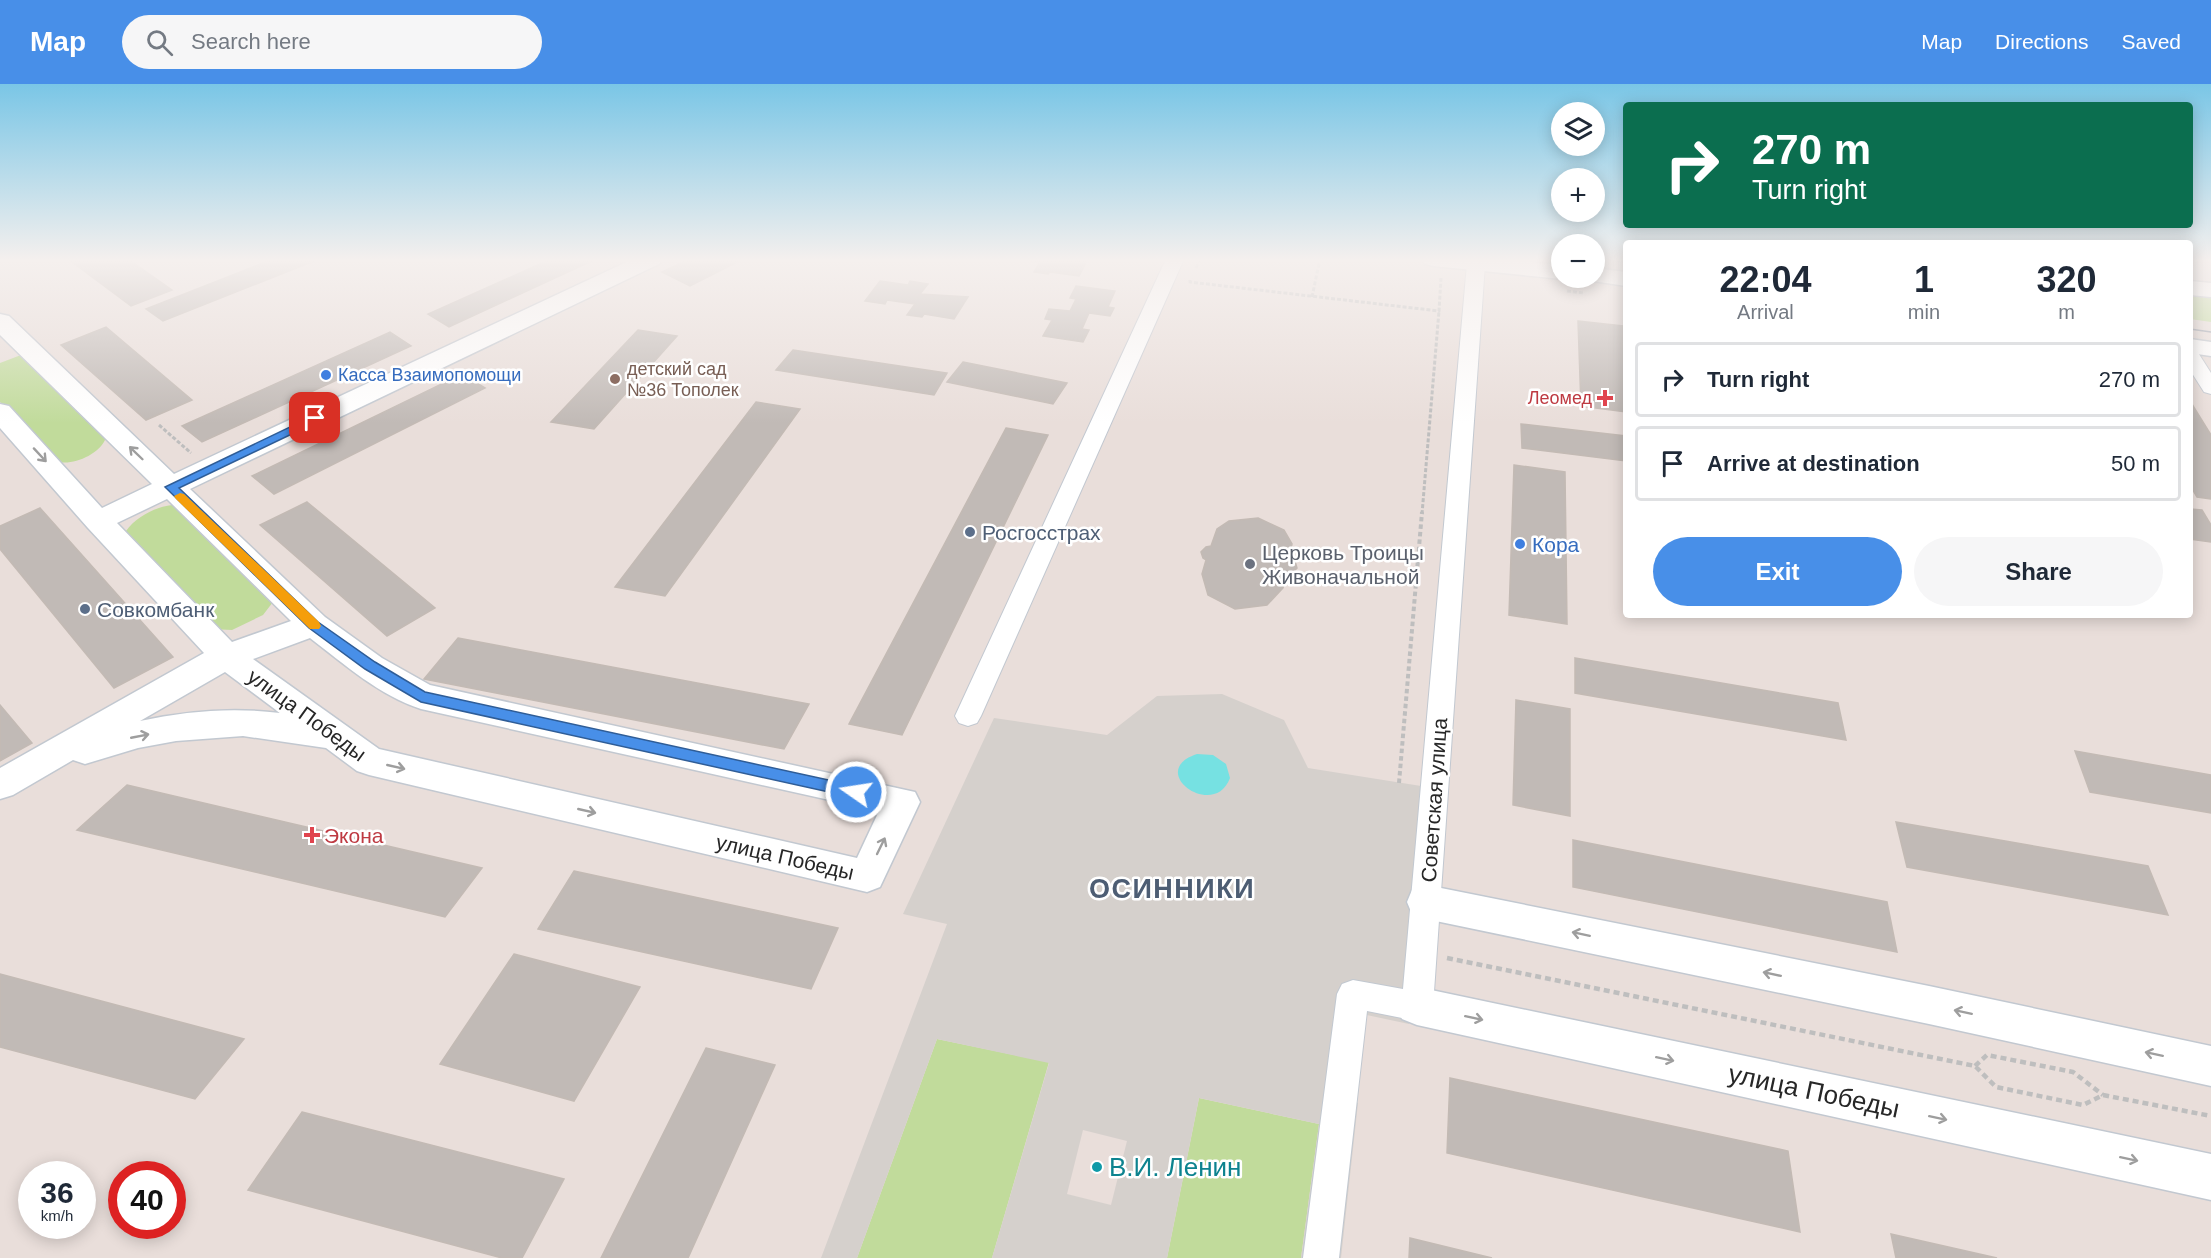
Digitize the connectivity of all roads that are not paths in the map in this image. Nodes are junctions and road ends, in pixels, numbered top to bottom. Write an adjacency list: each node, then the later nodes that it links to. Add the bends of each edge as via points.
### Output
1 (536, 314): 10 (street)
2 (1150, 314): 14 (street)
3 (1472, 314): 17 (street, Советская улица)
4 (0, 321): 10 (street, улица Победы, one-way to 4)
5 (2193, 346): 6 (street)
6 (2211, 349)
7 (2193, 361): 8 (street)
8 (2211, 388)
9 (0, 412): 11 (street, улица Победы, one-way to 11)
10 (171, 487): 11 (street); 12 (street, улица Победы)
11 (98, 521): 13 (street, улица Победы)
12 (314, 625): 13 (street); 15 (street, улица Победы, one-way to 12, via 369,761 867,876 902,802 421,696 370,666)
13 (226, 656): 15 (street, улица Победы); 16 (street)
14 (968, 716)
15 (332, 736): 16 (street, one-way to 15, via 109,742 190,727 267,725)
16 (12, 778)
17 (1426, 902): 18 (street, Советская улица); 19 (street, one-way to 17)
18 (1417, 1006): 20 (street, улица Победы, one-way to 20); 21 (street, via 1353,994)
19 (2211, 1066)
20 (2211, 1177)
21 (1321, 1258)

